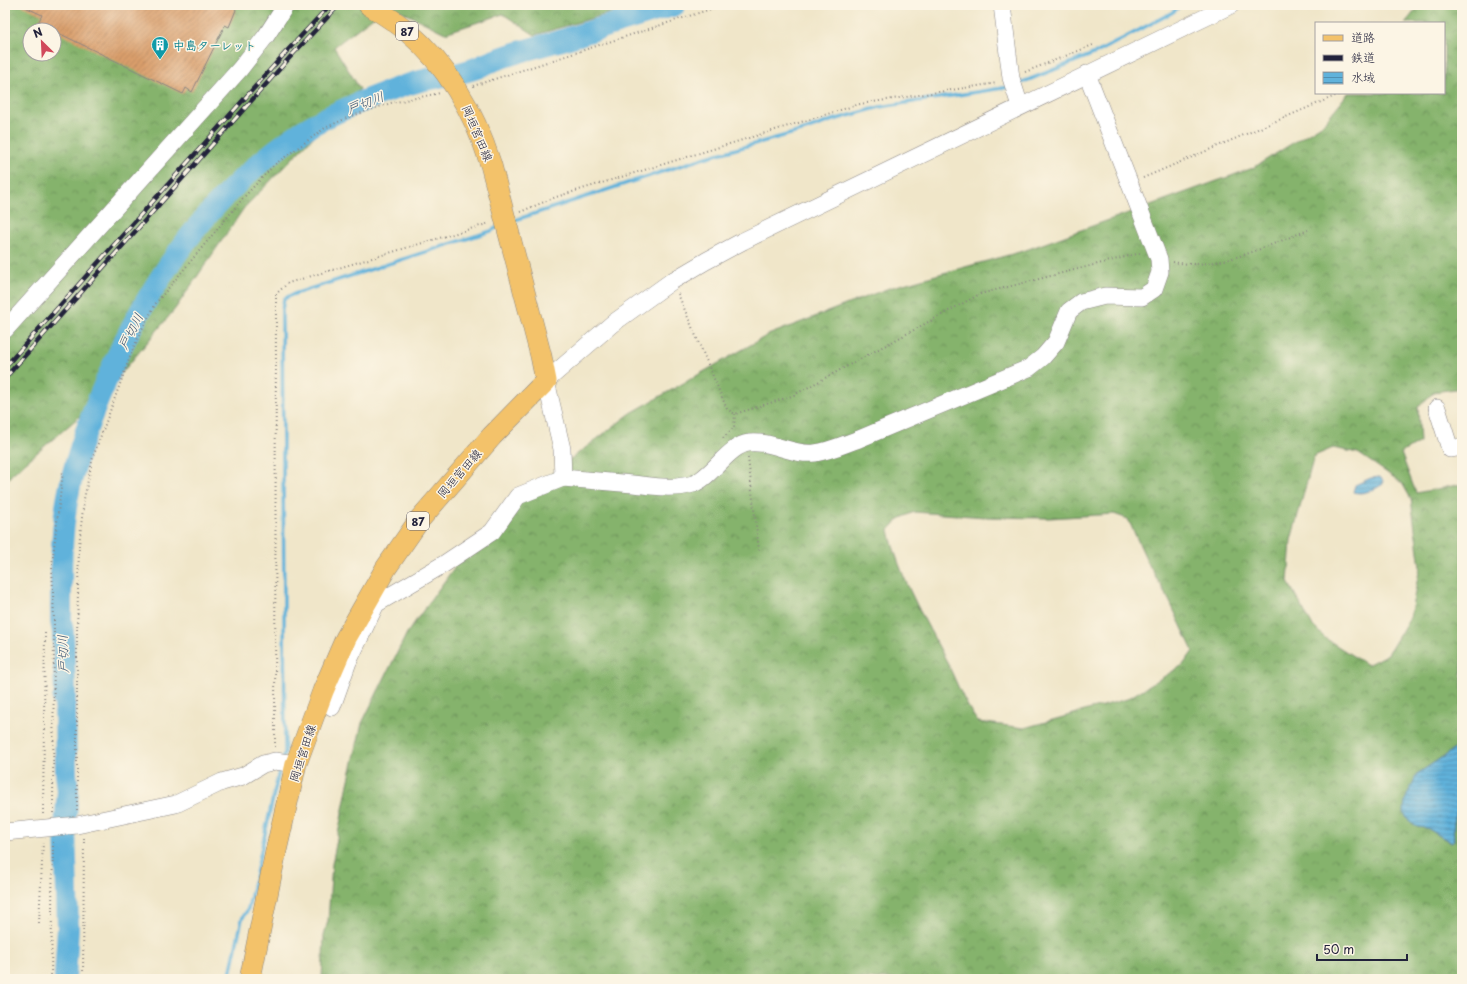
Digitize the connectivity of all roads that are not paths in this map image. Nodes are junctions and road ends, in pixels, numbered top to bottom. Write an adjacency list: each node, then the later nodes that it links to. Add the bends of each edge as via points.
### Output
1 (286, 5): 7 (street, via 240,69)
2 (369, 5): 8 (main road, 岡垣宮田線 / 87, via 406,31 438,65 457,89 484,143)
3 (1002, 5): 6 (street, via 1011,78)
4 (1221, 7): 5 (street)
5 (1087, 74): 6 (street); 11 (street, via 1156,252 1160,272 1154,289 1142,297 1104,296 1081,302 1069,311 1056,342 1029,368 859,439 814,453 747,443 728,455 704,478 693,484 671,488)
6 (1020, 106): 8 (street, via 743,241 672,281 612,324)
7 (5, 330)
8 (546, 381): 11 (street, via 562,449); 13 (main road, 岡垣宮田線 / 87, via 455,477 420,519 386,568 346,638)
9 (1437, 408): 10 (street, via 1450,449)
10 (1462, 447)
11 (563, 478): 12 (street, via 518,496 492,532 376,604 348,662)
12 (332, 707)
13 (296, 764): 14 (street, via 275,761 263,764 243,776 222,782 176,804 81,825); 15 (main road, 岡垣宮田線 / 87)
14 (5, 832)
15 (250, 979)

